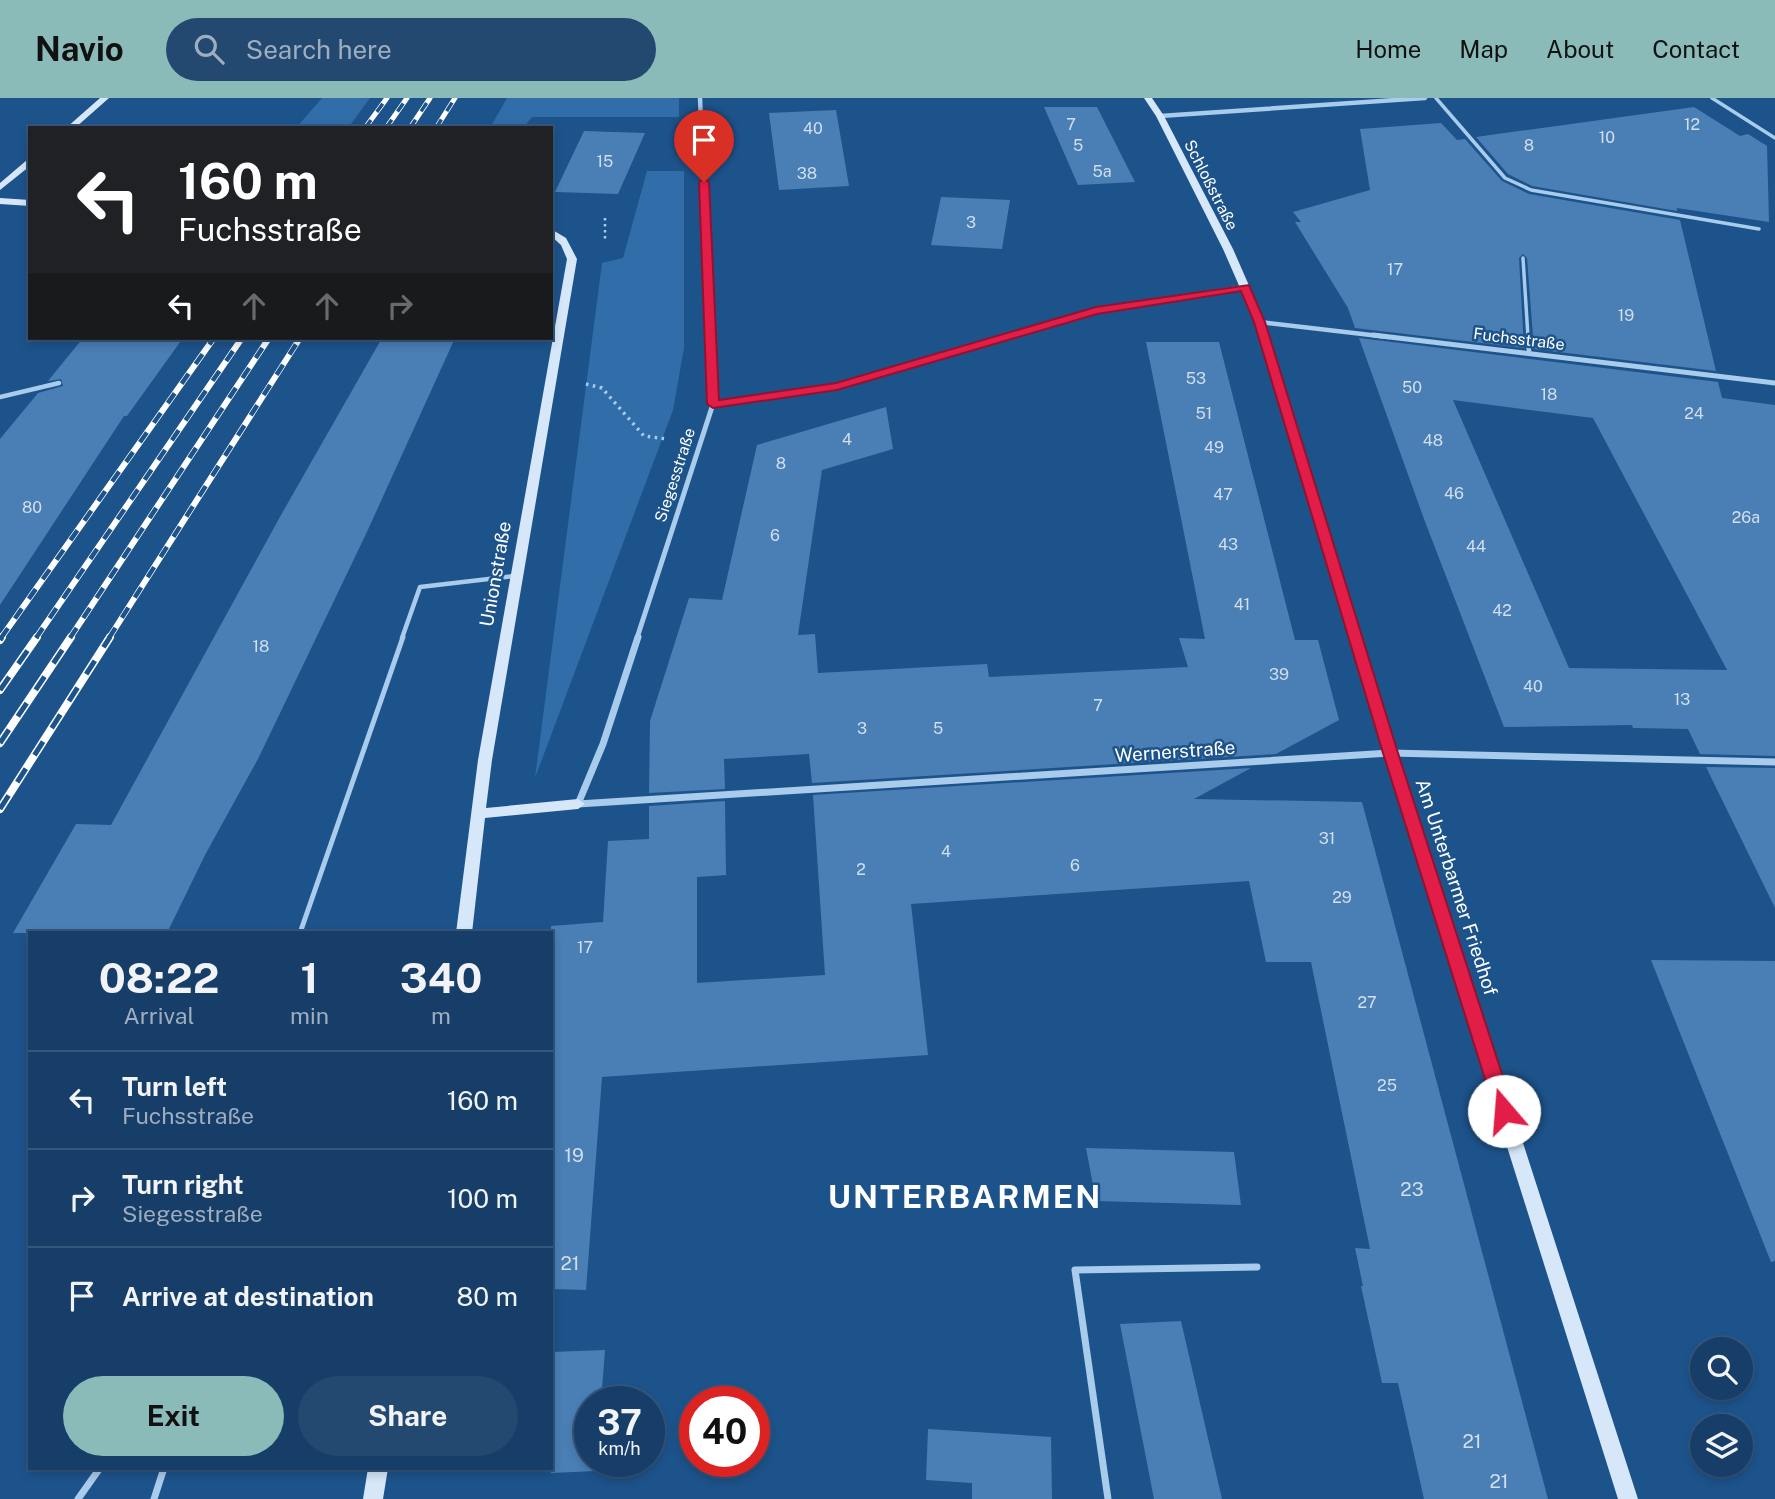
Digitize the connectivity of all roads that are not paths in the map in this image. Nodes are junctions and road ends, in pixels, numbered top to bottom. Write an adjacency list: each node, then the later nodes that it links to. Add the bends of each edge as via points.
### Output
1 (105, 98): 8 (street)
2 (701, 98): 23 (street, Siegesstraße)
3 (1148, 98): 7 (street, Schloßstraße)
4 (1424, 98): 7 (street)
5 (1436, 98): 14 (lane, via 1515,185 1572,199)
6 (1712, 98): 9 (lane)
7 (1160, 116): 17 (street, Schloßstraße)
8 (72, 126)
9 (1775, 138)
10 (28, 164): 11 (street)
11 (0, 187)
12 (0, 201): 13 (street)
13 (28, 203)
14 (1759, 229)
15 (553, 233): 24 (street, Unionstraße, via 567,245 572,259)
16 (1523, 258): 19 (lane)
17 (1245, 287): 18 (street, Am Unterbarmer Friedhof); 23 (street, via 1096,311 837,386)
18 (1260, 322): 19 (street, Fuchsstraße); 25 (street, Am Unterbarmer Friedhof)
19 (1529, 352): 21 (street, Fuchsstraße)
20 (59, 383): 22 (lane)
21 (1775, 383)
22 (0, 397)
23 (713, 404): 27 (street, Siegesstraße, via 603,744)
24 (518, 575): 28 (street, Unionstraße); 29 (lane, via 420,587)
25 (1390, 753): 26 (street, Wernerstraße); 27 (street, Wernerstraße); 39 (street, Am Unterbarmer Friedhof)
26 (1775, 762)
27 (578, 804): 28 (street)
28 (477, 814): 30 (street, Unionstraße)
29 (301, 931)
30 (464, 931)
31 (1257, 1267): 38 (lane, via 1075,1270)
32 (99, 1470): 35 (lane)
33 (163, 1470): 36 (lane)
34 (378, 1470): 37 (street)
35 (78, 1499)
36 (154, 1499)
37 (373, 1499)
38 (1108, 1499)
39 (1628, 1499)

